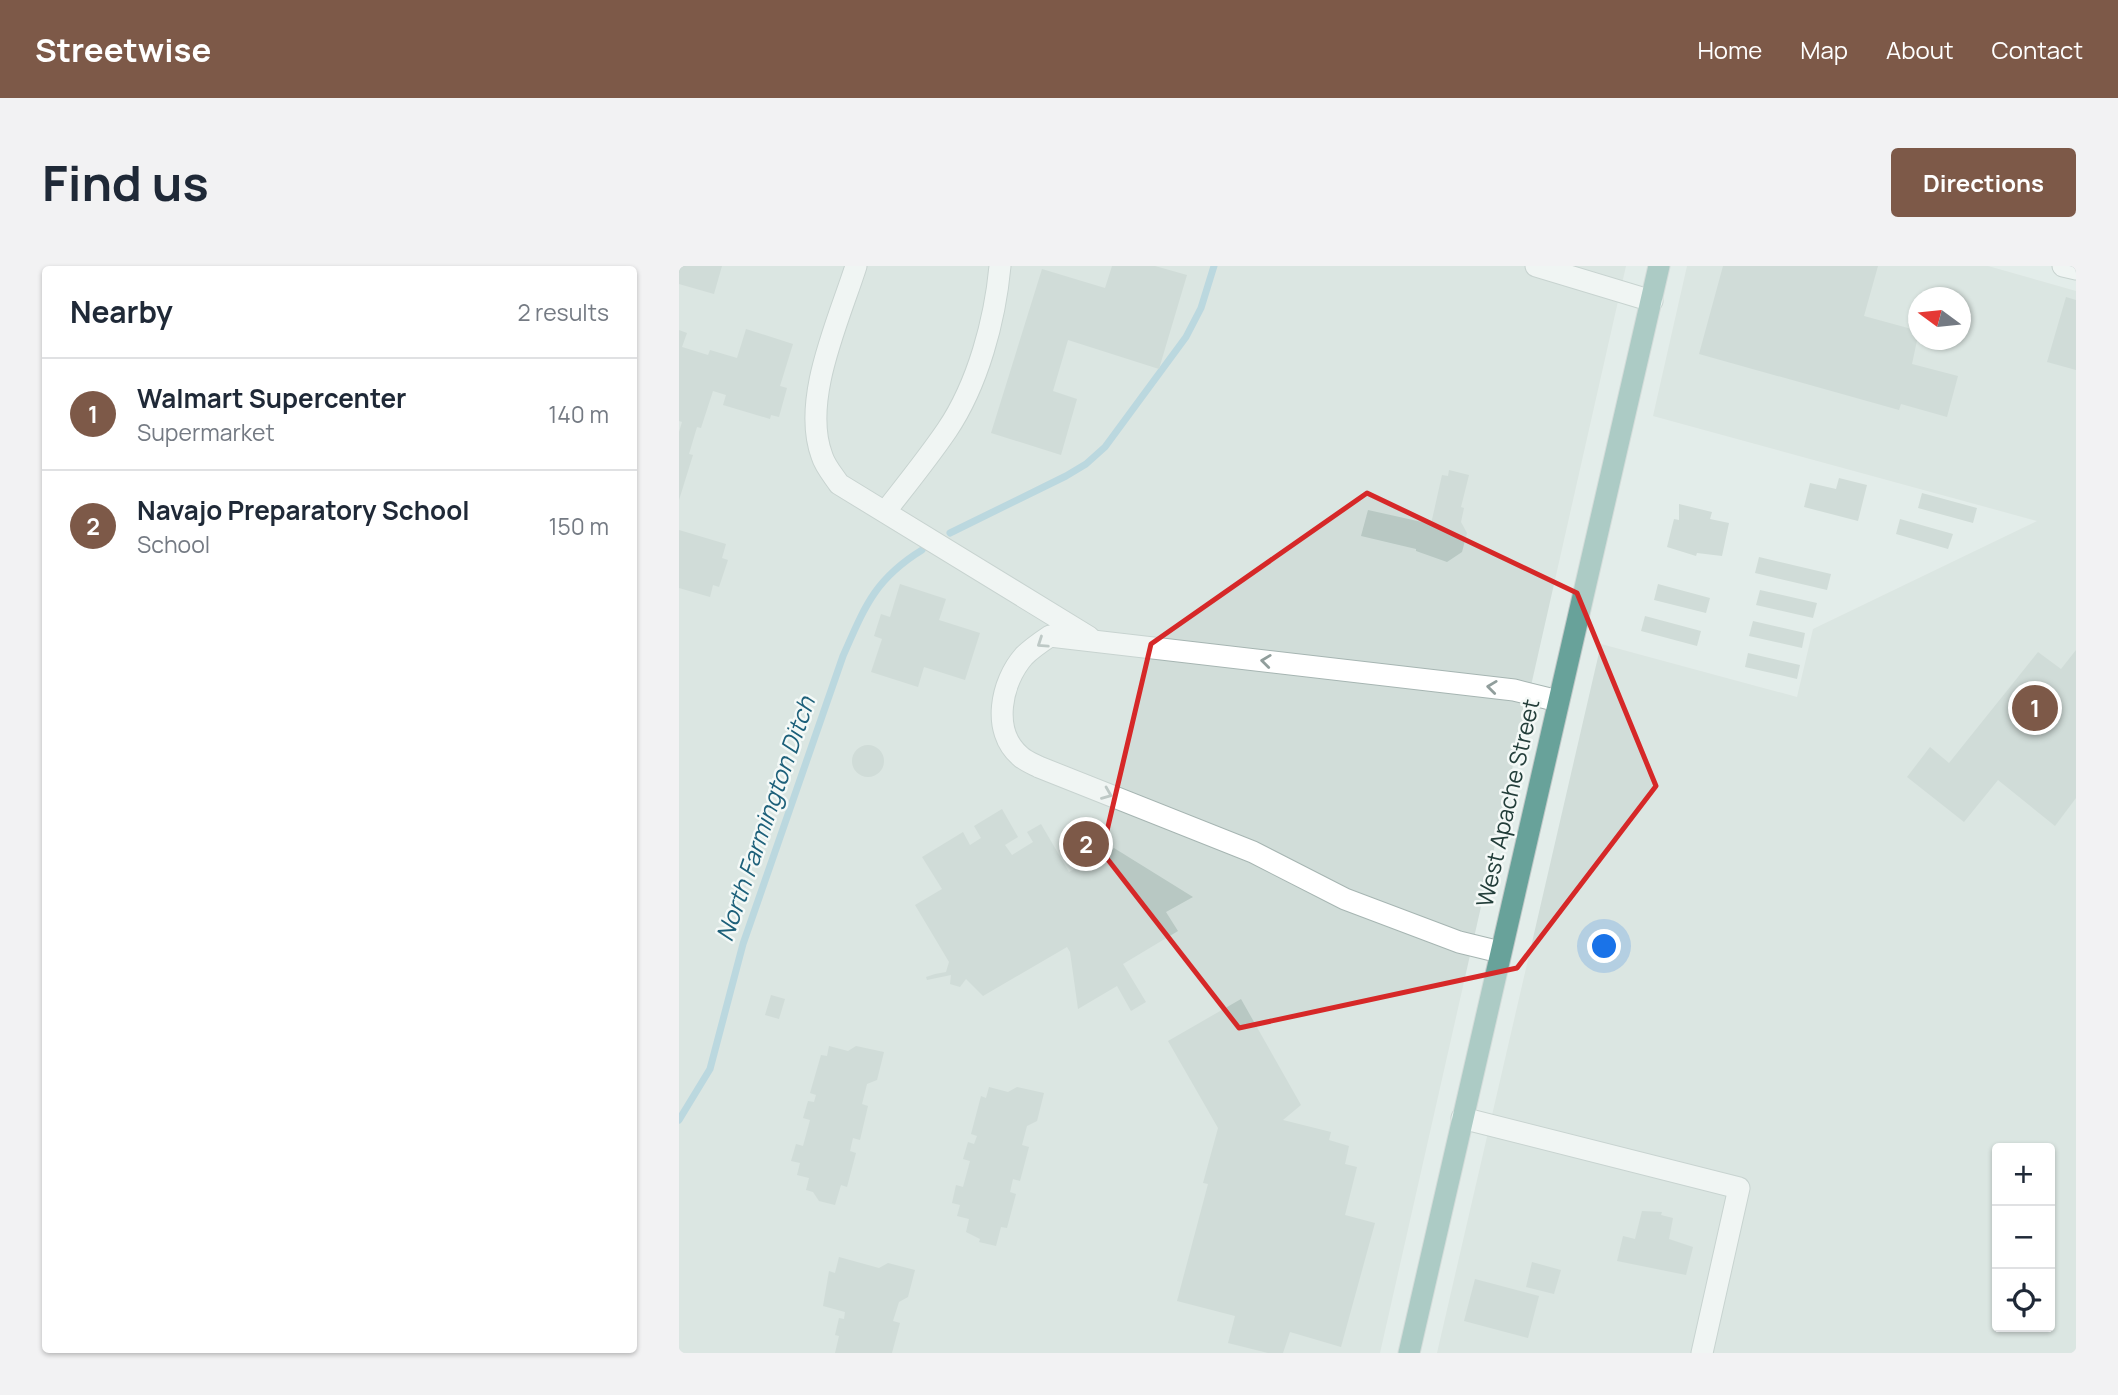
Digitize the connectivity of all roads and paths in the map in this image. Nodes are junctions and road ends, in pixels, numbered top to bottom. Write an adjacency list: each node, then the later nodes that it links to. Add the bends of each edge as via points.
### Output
1 (856, 266): 8 (street, via 819,381 815,428 822,457 839,484)
2 (1000, 266): 8 (street, via 996,307 949,428)
3 (1536, 266): 7 (street)
4 (1659, 266): 7 (main road, West Apache Street)
5 (2063, 266): 6 (street)
6 (2076, 269)
7 (1651, 301): 10 (main road, West Apache Street)
8 (885, 513): 9 (street)
9 (1096, 641): 10 (street, one-way to 9, via 1514,690); 11 (street, one-way to 11, via 1050,636 1025,655 1010,675 1003,716 1010,743 1020,757 1253,852 1345,899 1459,942)
10 (1558, 701): 11 (main road, West Apache Street)
11 (1500, 952): 12 (main road, West Apache Street)
12 (1462, 1118): 13 (main road, West Apache Street); 14 (street, via 1739,1188)
13 (1409, 1353)
14 (1702, 1353)

